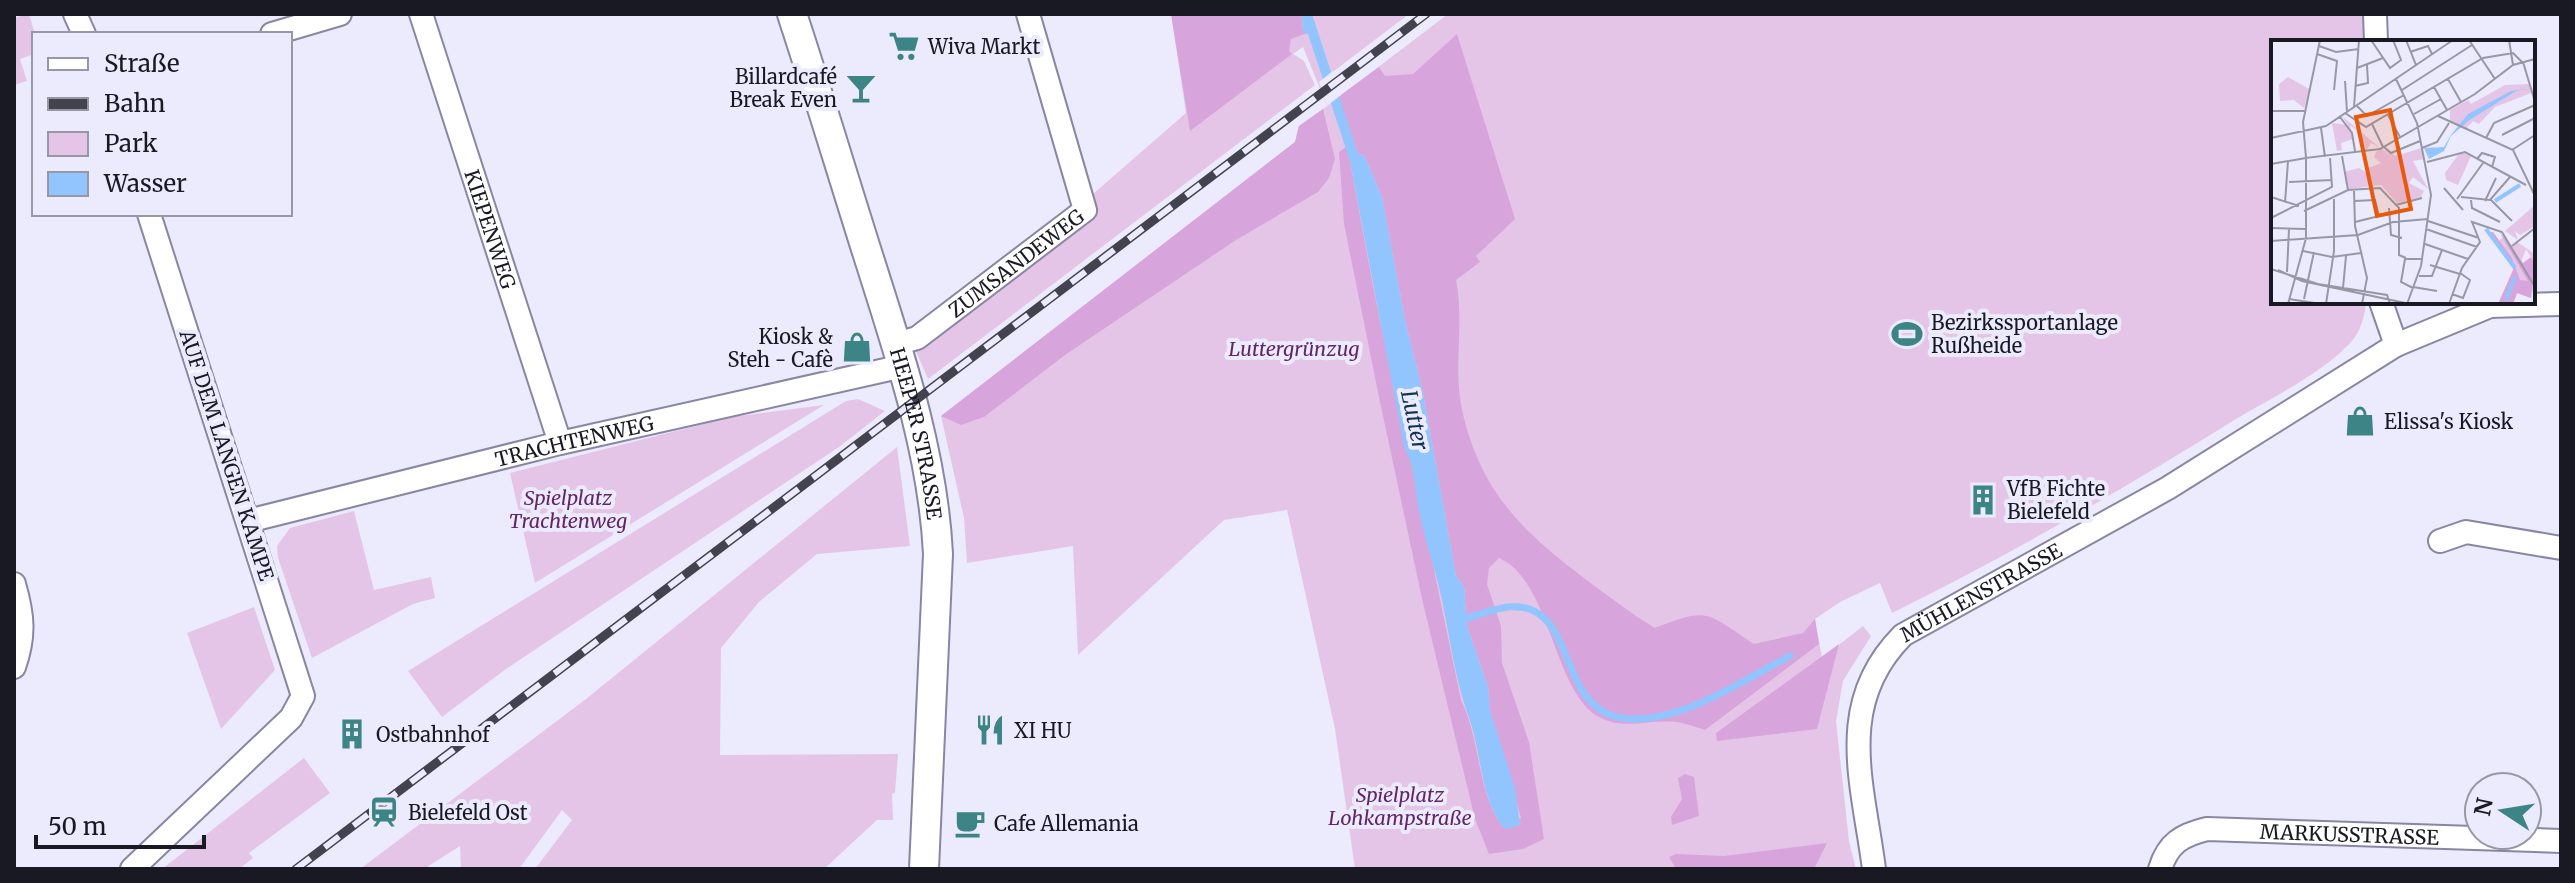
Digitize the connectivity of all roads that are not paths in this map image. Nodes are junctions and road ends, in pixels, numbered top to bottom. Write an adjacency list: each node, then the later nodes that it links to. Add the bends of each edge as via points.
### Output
1 (340, 14): 6 (street)
2 (421, 14): 13 (street, KIEPENWEG)
3 (792, 14): 12 (main road, HEEPER STRASSE)
4 (1028, 14): 12 (street, ZUMSANDEWEG, via 1085,210)
5 (2375, 14): 7 (street)
6 (279, 32)
7 (2376, 40)
8 (150, 216): 14 (street, AUF DEM LANGEN KAMPE)
9 (2382, 304): 11 (street)
10 (2561, 304): 11 (street, MÜHLENSTRASSE, via 2490,306)
11 (2396, 345): 22 (street, MÜHLENSTRASSE, via 2168,488 1903,635 1866,687 1857,729)
12 (900, 355): 13 (street, TRACHTENWEG); 21 (main road, HEEPER STRASSE, via 924,453 938,551)
13 (560, 443): 14 (street, TRACHTENWEG)
14 (248, 521): 20 (street, AUF DEM LANGEN KAMPE, via 303,696 291,718)
15 (2440, 541): 16 (street, via 2466,532)
16 (2561, 548)
17 (14, 584): 18 (street, via 23,615 22,645)
18 (14, 667)
19 (2561, 841): 23 (street, MARKUSSTRASSE, via 2207,829 2174,842)
20 (132, 869)
21 (924, 869)
22 (1874, 869)
23 (2160, 869)

